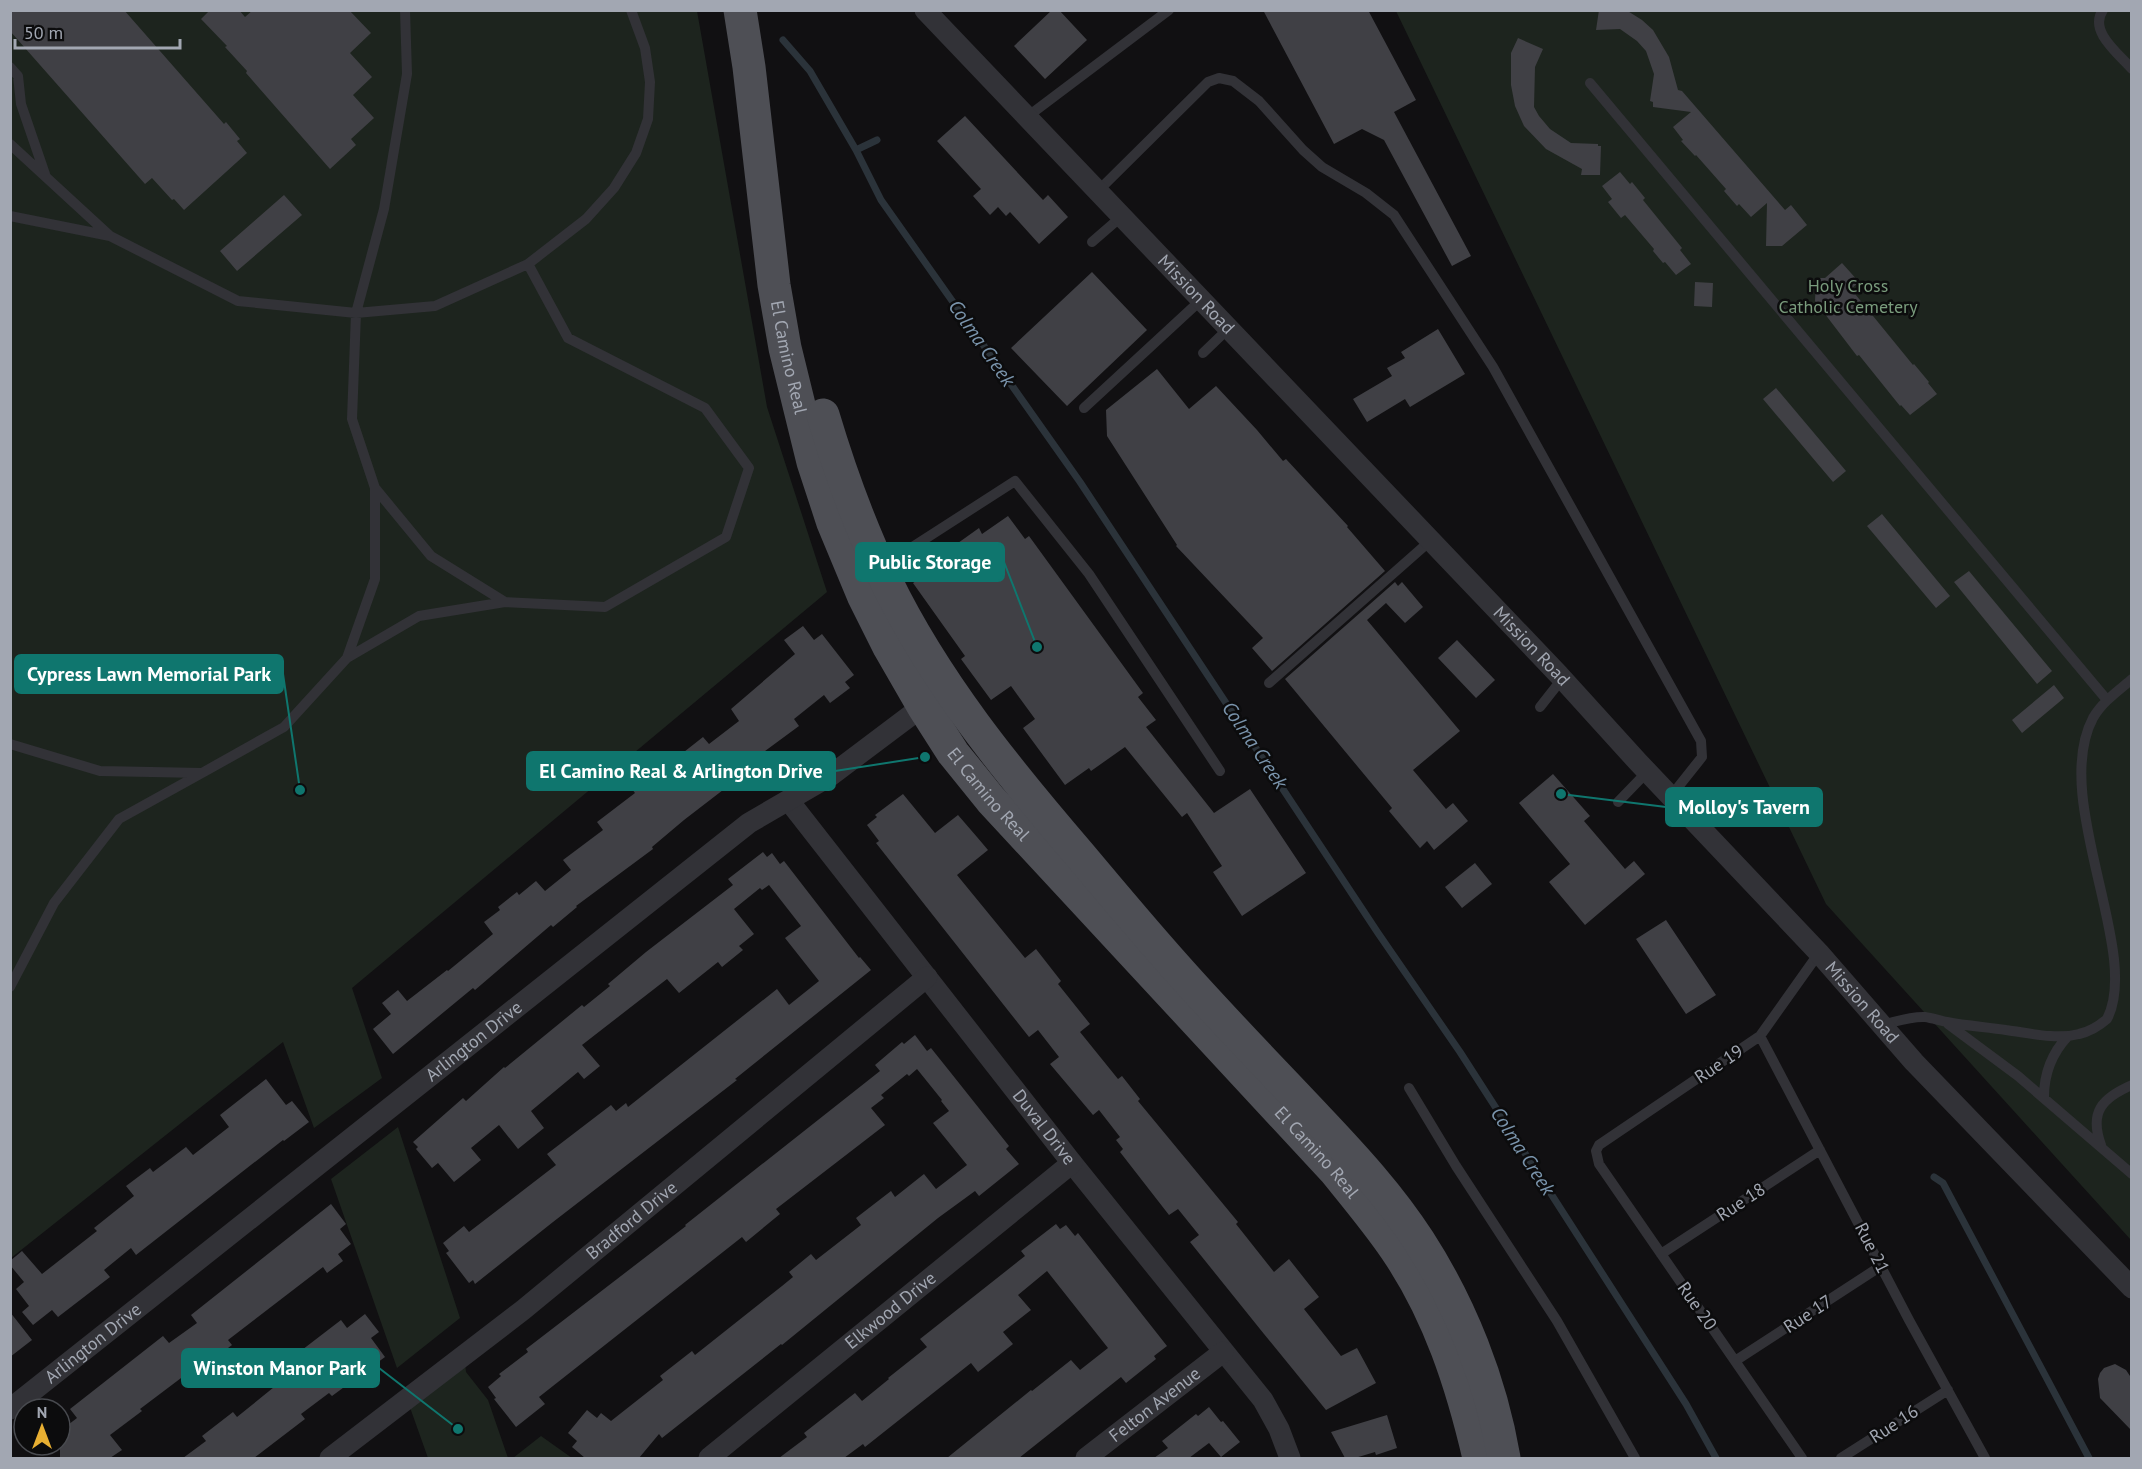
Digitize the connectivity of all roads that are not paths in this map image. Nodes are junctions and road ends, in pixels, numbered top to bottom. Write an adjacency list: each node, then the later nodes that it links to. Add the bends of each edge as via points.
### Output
1 (405, 10): 21 (lane, via 407,74 384,208)
2 (631, 10): 19 (lane, via 645,48 650,82 648,119 636,153 614,188 586,219)
3 (740, 10): 33 (main road, El Camino Real, via 774,285 813,462 863,595)
4 (763, 10): 27 (main road, El Camino Real, via 788,234 806,344 835,455)
5 (926, 10): 11 (street, Mission Road)
6 (1169, 10): 11 (lane)
7 (2103, 10): 9 (lane, via 2098,19 2099,30)
8 (10, 67): 13 (lane, via 18,76 21,104)
9 (2132, 69)
10 (1590, 83): 34 (lane)
11 (1027, 117): 14 (street, Mission Road)
12 (10, 144): 13 (lane)
13 (46, 177): 17 (lane)
14 (1098, 191): 16 (street, Mission Road); 40 (lane, via 1208,82 1219,78 1233,81 1259,101 1322,167 1366,193 1394,216 1493,367 1701,741 1702,757)
15 (10, 216): 17 (lane)
16 (1122, 216): 18 (lane); 20 (street, Mission Road)
17 (110, 236): 21 (lane, via 238,301)
18 (1092, 242)
19 (528, 264): 21 (lane, via 435,306); 28 (lane, via 568,338 705,408 749,468 726,537 605,607)
20 (1202, 300): 22 (street, Mission Road); 24 (lane)
21 (356, 313): 25 (lane, via 351,419)
22 (1229, 328): 23 (lane); 26 (street, Mission Road)
23 (1203, 353)
24 (1084, 408)
25 (375, 488): 28 (lane, via 430,556); 29 (lane, via 375,579)
26 (1430, 540): 30 (street, Mission Road); 32 (lane)
27 (880, 567): 33 (main road, El Camino Real, via 922,645); 37 (lane, via 1016,482 1089,574)
28 (505, 602): 29 (lane, via 419,616)
29 (347, 657): 39 (lane, via 284,727)
30 (1562, 679): 35 (lane); 38 (street, Mission Road)
31 (2132, 679): 34 (lane)
32 (1269, 683)
33 (936, 696): 41 (street, Arlington Drive, via 830,776); 71 (main road, El Camino Real, via 953,753 991,800 1334,1170 1397,1251 1438,1327 1468,1410); 72 (main road, El Camino Real, via 980,735 1175,966 1389,1199 1419,1240 1447,1289 1477,1359)
34 (2107, 700): 43 (lane, via 2090,725 2085,752 2088,787)
35 (1540, 707)
36 (10, 744): 39 (lane, via 100,771)
37 (1220, 771)
38 (1647, 772): 40 (street, Mission Road); 42 (lane)
39 (202, 773): 47 (lane, via 119,819 54,903)
40 (1671, 796): 44 (street, Mission Road)
41 (789, 801): 45 (street, Duval Drive); 66 (street, Arlington Drive, via 749,823)
42 (1618, 802)
43 (2101, 838)
44 (1819, 953): 49 (street, Mission Road); 50 (lane, Rue 19)
45 (927, 977): 58 (street, Duval Drive); 67 (street, Bradford Drive, via 523,1310)
46 (2127, 983): 51 (lane, via 2118,1007 2106,1020)
47 (10, 987)
48 (1945, 1022): 49 (lane, via 1916,1017); 51 (lane); 54 (lane)
49 (1880, 1025): 62 (street, Mission Road)
50 (1760, 1036): 56 (lane, Rue 21); 57 (lane, Rue 19, via 1599,1145)
51 (2068, 1036): 54 (lane, via 2050,1063)
52 (2132, 1085): 55 (lane, via 2111,1095 2100,1109 2096,1131)
53 (1409, 1088): 73 (lane, via 1557,1321)
54 (2044, 1097): 55 (lane)
55 (2102, 1148): 59 (lane)
56 (1820, 1150): 60 (lane, Rue 18); 61 (lane, Rue 21)
57 (1596, 1151): 60 (lane, Rue 20, via 1599,1164)
58 (1072, 1163): 63 (street, Duval Drive); 68 (street, Elkwood Drive)
59 (2132, 1174)
60 (1661, 1254): 64 (lane, Rue 20)
61 (1881, 1266): 64 (lane, Rue 17); 65 (lane, Rue 21)
62 (2132, 1288)
63 (1223, 1352): 69 (street, Felton Avenue); 70 (street, Duval Drive, via 1263,1400)
64 (1735, 1361): 74 (lane, Rue 20)
65 (1948, 1390): 75 (lane, Rue 16); 76 (lane, Rue 21)
66 (10, 1409)
67 (330, 1458)
68 (710, 1458)
69 (1086, 1458)
70 (1290, 1458)
71 (1479, 1458)
72 (1504, 1458)
73 (1635, 1458)
74 (1802, 1458)
75 (1841, 1458)
76 (1985, 1458)

